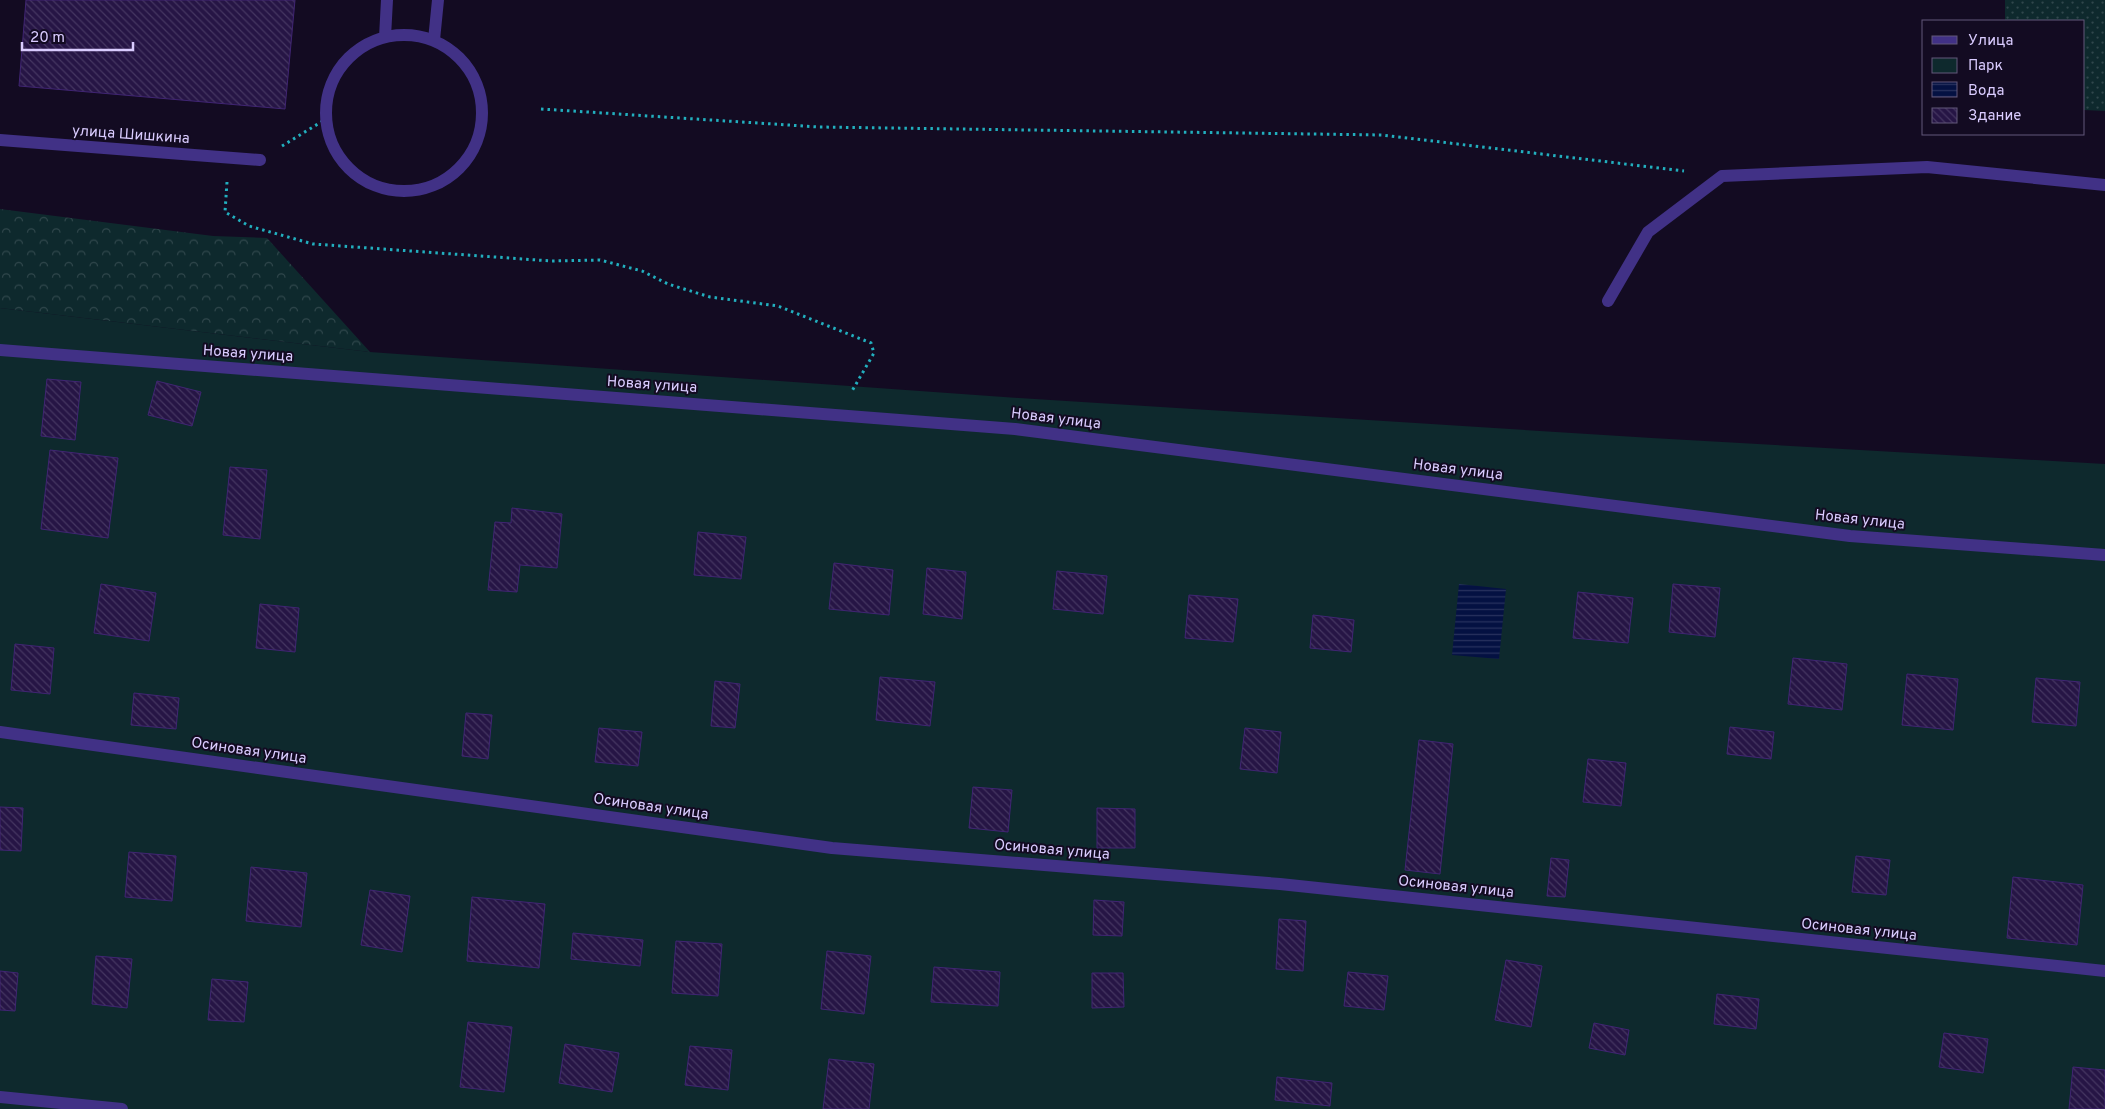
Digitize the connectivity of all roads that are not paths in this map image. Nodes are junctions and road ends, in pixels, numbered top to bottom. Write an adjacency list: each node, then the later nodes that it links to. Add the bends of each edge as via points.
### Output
1 (386, 0): 3 (street)
2 (438, 0): 4 (street)
3 (385, 36): 4 (street, via 407,34); 4 (street, via 368,43 340,67 327,100 326,119 330,137 349,168 364,180 398,191 417,190 450,176 464,163 480,131 483,113 474,77 464,61)
4 (434, 40)
5 (0, 140): 6 (street, улица Шишкина)
6 (260, 160)
7 (2105, 186): 8 (street, via 1927,167 1722,176 1648,232)
8 (1608, 301)
9 (0, 350): 10 (street, Новая улица, via 1015,428 1850,536)
10 (2105, 555)
11 (0, 732): 12 (street, Осиновая улица, via 832,848 1280,884)
12 (2105, 971)
13 (0, 1097): 14 (street)
14 (122, 1109)

